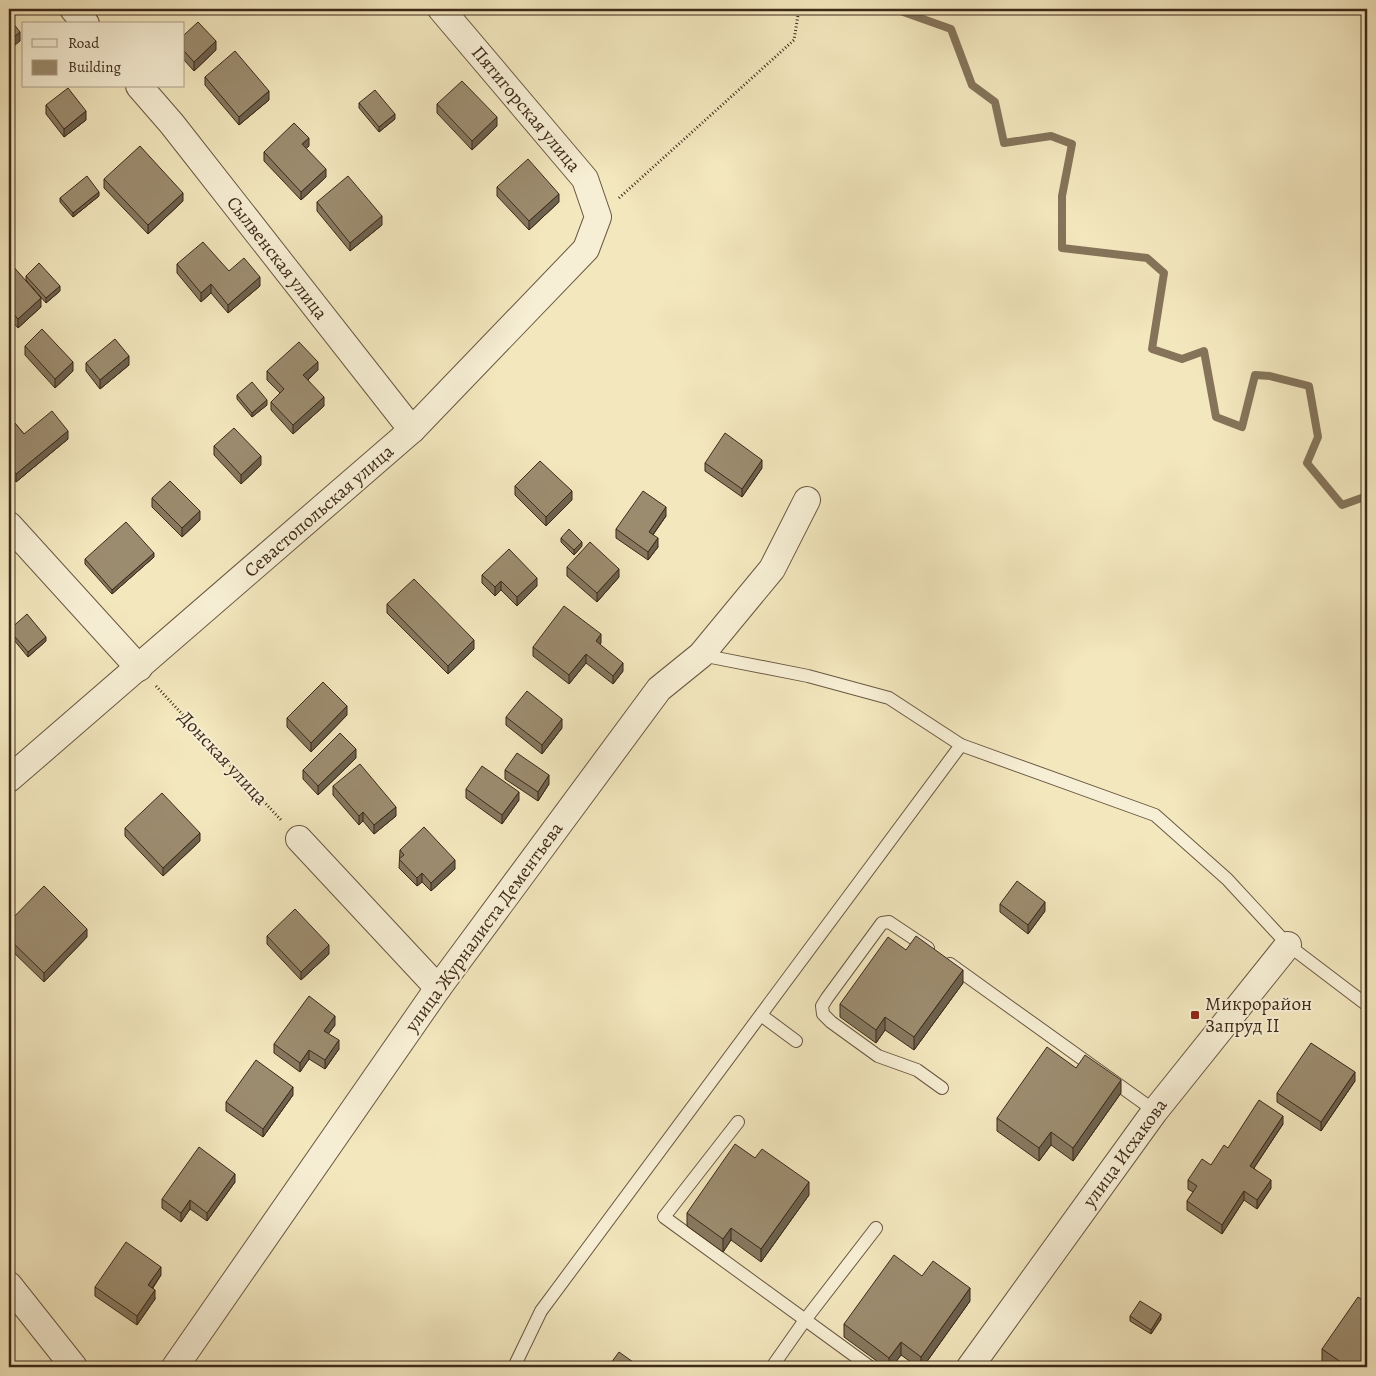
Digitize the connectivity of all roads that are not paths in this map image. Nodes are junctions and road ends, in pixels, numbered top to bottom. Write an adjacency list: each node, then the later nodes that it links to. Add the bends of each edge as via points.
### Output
1 (73, 9): 3 (street)
2 (441, 9): 5 (street, Пятигорская улица, via 585,180)
3 (84, 22)
4 (141, 88): 6 (street, Сылвенская улица)
5 (598, 217): 6 (street, Севастопольская улица, via 586,250)
6 (412, 430): 10 (street, Севастопольская улица)
7 (807, 500): 9 (street, улица Журналиста Дементьева, via 772,569)
8 (9, 525): 10 (street)
9 (701, 655): 11 (lane, via 808,676 889,698); 15 (street, улица Журналиста Дементьева, via 659,689)
10 (138, 668): 12 (street, Севастопольская улица)
11 (961, 745): 14 (lane, via 1155,816 1227,878); 17 (lane)
12 (9, 779)
13 (299, 839): 15 (street)
14 (1288, 945): 16 (lane); 20 (street, улица Исхакова)
15 (438, 988): 26 (street, улица Журналиста Дементьева)
16 (1367, 1005)
17 (761, 1015): 18 (lane); 27 (lane, via 541,1311)
18 (796, 1041)
19 (942, 1088): 20 (lane, via 917,1070 878,1056 823,1014 822,1006 827,998 882,924 889,922 900,928)
20 (1155, 1111): 30 (street, улица Исхакова)
21 (738, 1122): 24 (lane, via 664,1217)
22 (876, 1228): 24 (lane)
23 (9, 1285): 25 (street)
24 (805, 1320): 28 (lane); 29 (lane)
25 (74, 1367)
26 (175, 1367)
27 (514, 1367)
28 (772, 1367)
29 (870, 1367)
30 (970, 1367)

